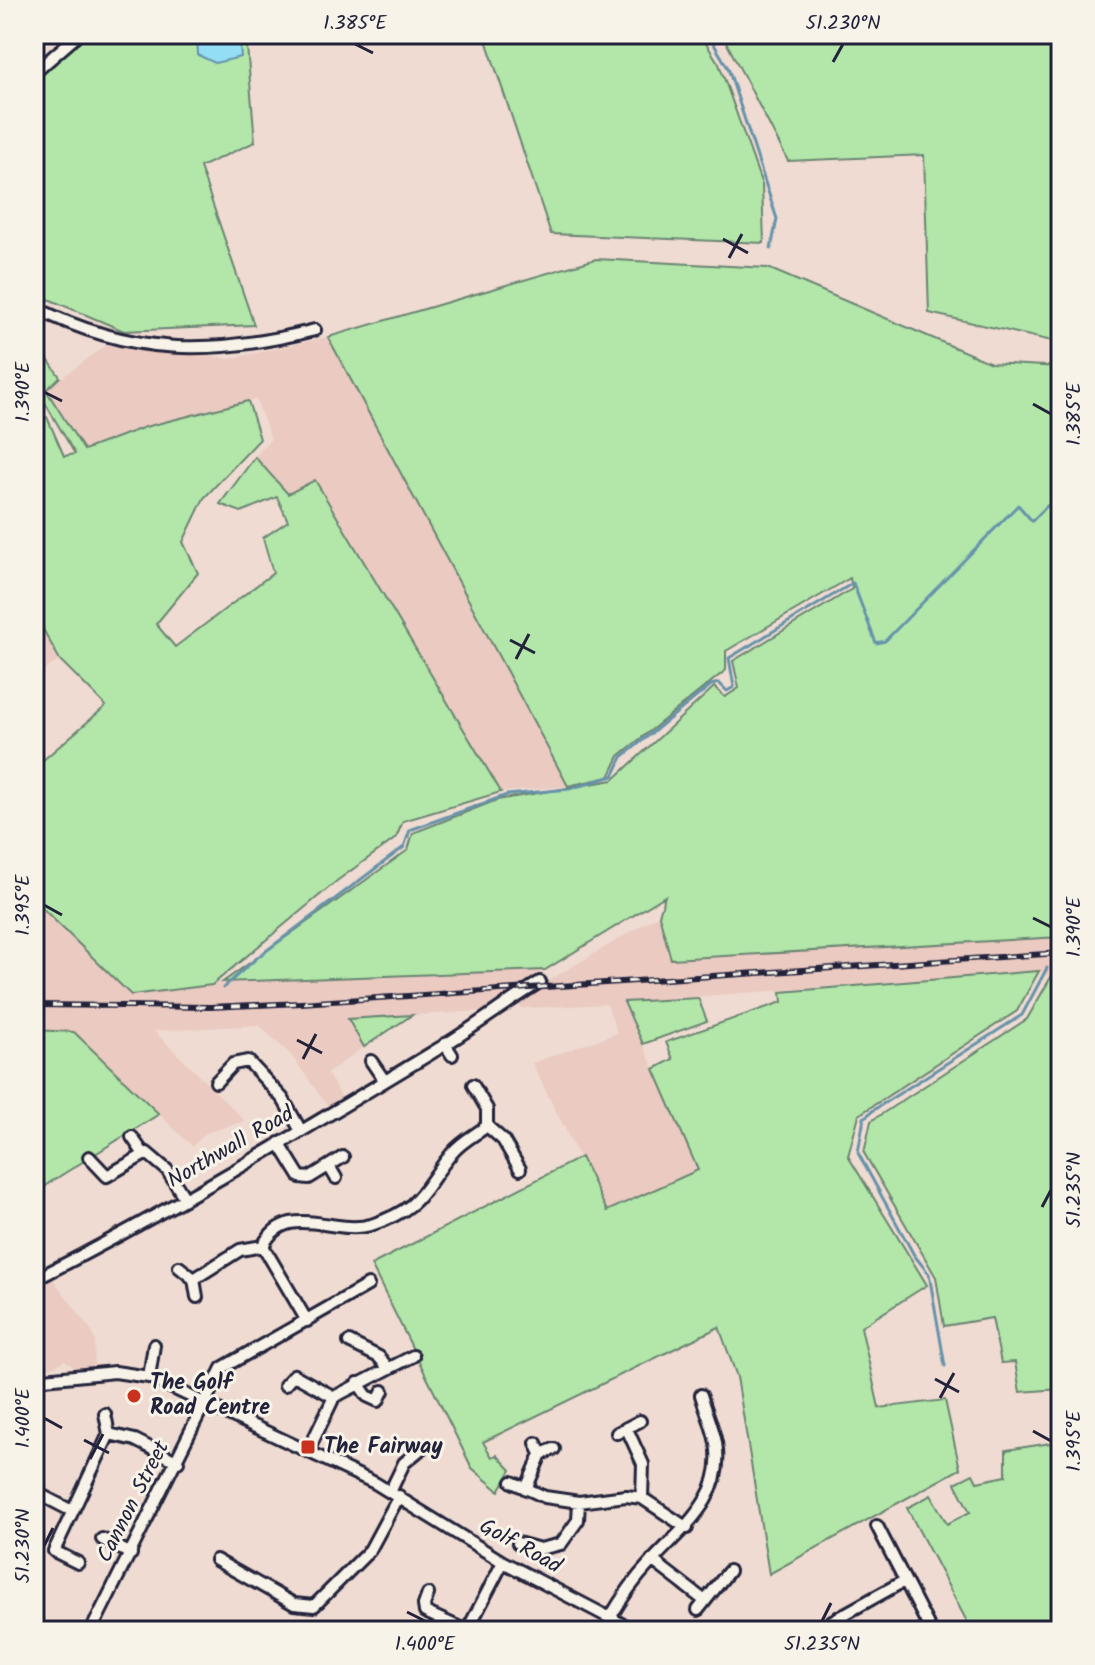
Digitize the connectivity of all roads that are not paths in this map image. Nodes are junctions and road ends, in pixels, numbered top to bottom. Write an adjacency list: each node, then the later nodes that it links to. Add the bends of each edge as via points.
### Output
1 (79, 34): 2 (street)
2 (34, 73)
3 (34, 307): 4 (street, via 116,339 196,350)
4 (315, 330)
5 (540, 982): 6 (street, Northwall Road)
6 (445, 1044): 7 (street); 9 (street, Northwall Road)
7 (452, 1055)
8 (371, 1061): 9 (street)
9 (384, 1080): 13 (street, Northwall Road)
10 (216, 1082): 13 (street, via 233,1064 248,1061 283,1099)
11 (474, 1094): 12 (street, via 487,1109)
12 (487, 1126): 20 (street, via 520,1156); 23 (street, via 453,1152 434,1191 413,1205 370,1225 291,1222 275,1228)
13 (301, 1131): 15 (street, Northwall Road)
14 (132, 1137): 16 (street)
15 (279, 1143): 19 (street, via 300,1177 309,1178); 22 (street, Northwall Road)
16 (143, 1153): 17 (street, via 107,1176); 22 (street, via 167,1170)
17 (89, 1157)
18 (343, 1157): 19 (street)
19 (329, 1166): 21 (street)
20 (520, 1169)
21 (336, 1178)
22 (184, 1197): 26 (street, Northwall Road)
23 (263, 1246): 25 (street, via 240,1250); 29 (street)
24 (179, 1267): 25 (street)
25 (194, 1279): 28 (street)
26 (34, 1280)
27 (368, 1285): 29 (street, Cannon Street)
28 (197, 1297)
29 (307, 1321): 41 (street, Cannon Street, via 222,1368)
30 (349, 1342): 33 (street, via 379,1357)
31 (154, 1345): 34 (street)
32 (413, 1356): 33 (street)
33 (388, 1368): 36 (street)
34 (149, 1377): 35 (street, Golf Road, via 115,1372); 41 (street, Golf Road)
35 (34, 1380)
36 (358, 1383): 38 (street, via 378,1401); 40 (street)
37 (285, 1385): 40 (street, via 294,1375)
38 (383, 1391)
39 (701, 1395): 59 (street, via 716,1444 716,1470 701,1512)
40 (334, 1397): 48 (street)
41 (206, 1403): 48 (street, Golf Road); 50 (street, Cannon Street)
42 (105, 1414): 44 (street)
43 (640, 1421): 55 (street, via 622,1431 643,1464)
44 (109, 1434): 50 (street, via 135,1440); 57 (street)
45 (536, 1443): 49 (street)
46 (422, 1448): 53 (street, via 404,1463)
47 (554, 1449): 49 (street)
48 (308, 1451): 53 (street, Golf Road)
49 (541, 1454): 52 (street)
50 (178, 1462): 62 (street, Cannon Street)
51 (512, 1482): 52 (street)
52 (526, 1489): 56 (street)
53 (394, 1494): 63 (street, via 370,1550 314,1606 294,1604); 65 (street, Golf Road)
54 (41, 1495): 57 (street)
55 (642, 1498): 56 (street); 59 (street)
56 (579, 1502): 61 (street, via 578,1520 561,1544 550,1549)
57 (72, 1511): 66 (street, via 54,1551)
58 (877, 1526): 68 (street)
59 (687, 1528): 64 (street)
60 (102, 1539): 62 (street)
61 (518, 1543)
62 (131, 1554): 72 (street, Cannon Street)
63 (216, 1560)
64 (652, 1560): 67 (street, via 701,1606 725,1584); 70 (street)
65 (503, 1562): 70 (street, Golf Road); 73 (street)
66 (78, 1563)
67 (729, 1571)
68 (904, 1581): 75 (street); 76 (street)
69 (428, 1594): 73 (street, via 425,1612)
70 (610, 1618): 74 (street, Golf Road)
71 (943, 1627): 76 (street)
72 (91, 1631)
73 (467, 1631)
74 (635, 1631)
75 (821, 1631)
76 (932, 1631)

